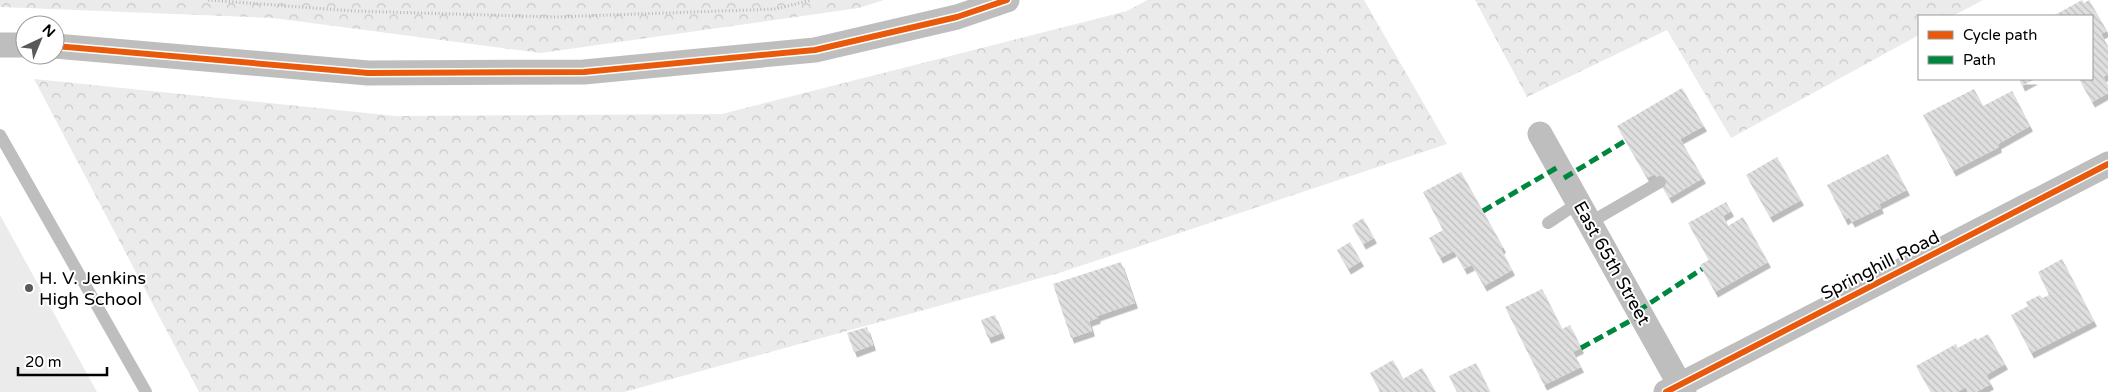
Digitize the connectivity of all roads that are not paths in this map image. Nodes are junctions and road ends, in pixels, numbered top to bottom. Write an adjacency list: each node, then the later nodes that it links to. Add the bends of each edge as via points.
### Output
1 (1007, 0): 4 (street, via 957,17 815,50 584,72 368,73)
2 (0, 45): 3 (street)
3 (15, 45)
4 (65, 47)
5 (1540, 134): 9 (street, East 65th Street)
6 (0, 136): 12 (lane)
7 (2108, 164): 11 (street, Springhill Road)
8 (1660, 182): 9 (lane)
9 (1584, 213): 10 (lane); 11 (street, East 65th Street)
10 (1548, 223)
11 (1677, 390)
12 (146, 392)

